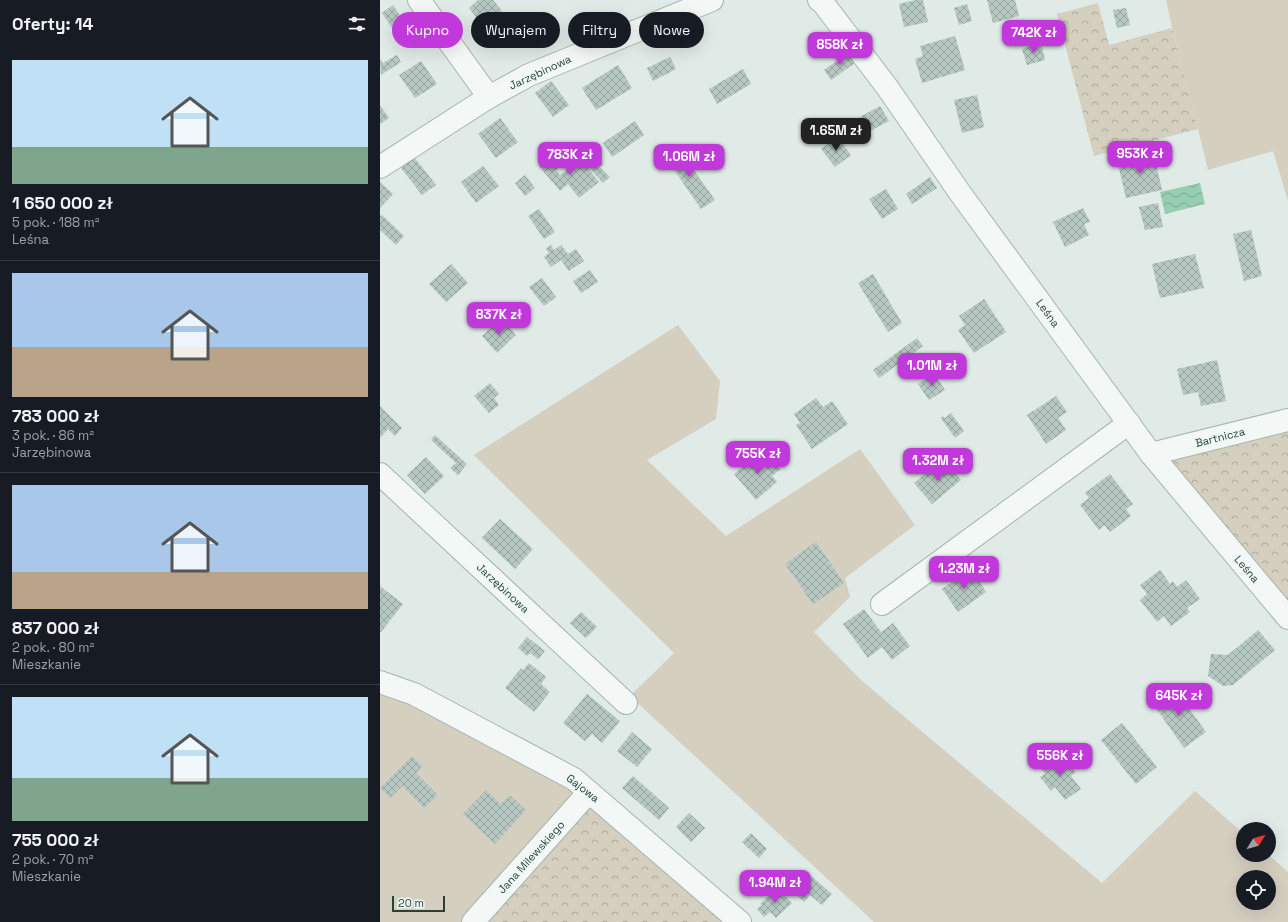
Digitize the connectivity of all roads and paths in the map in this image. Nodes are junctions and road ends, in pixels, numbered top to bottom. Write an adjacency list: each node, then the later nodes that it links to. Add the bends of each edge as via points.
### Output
1 (419, 0): 4 (street)
2 (712, 0): 4 (street, Jarzębinowa, via 528,75)
3 (819, 0): 7 (street, Leśna, via 887,87 960,193)
4 (489, 97): 5 (street, Jarzębinowa)
5 (380, 167)
6 (1288, 420): 8 (street, Bartnicza)
7 (1129, 423): 8 (street, Leśna); 10 (street)
8 (1152, 454): 11 (street, Leśna)
9 (380, 474): 13 (street, Jarzębinowa)
10 (882, 604)
11 (1288, 618)
12 (380, 682): 14 (street, Gajowa, via 414,694 574,779)
13 (626, 703)
14 (589, 792): 15 (street, Jana Milewskiego); 16 (street, Gajowa)
15 (472, 922)
16 (740, 922)

